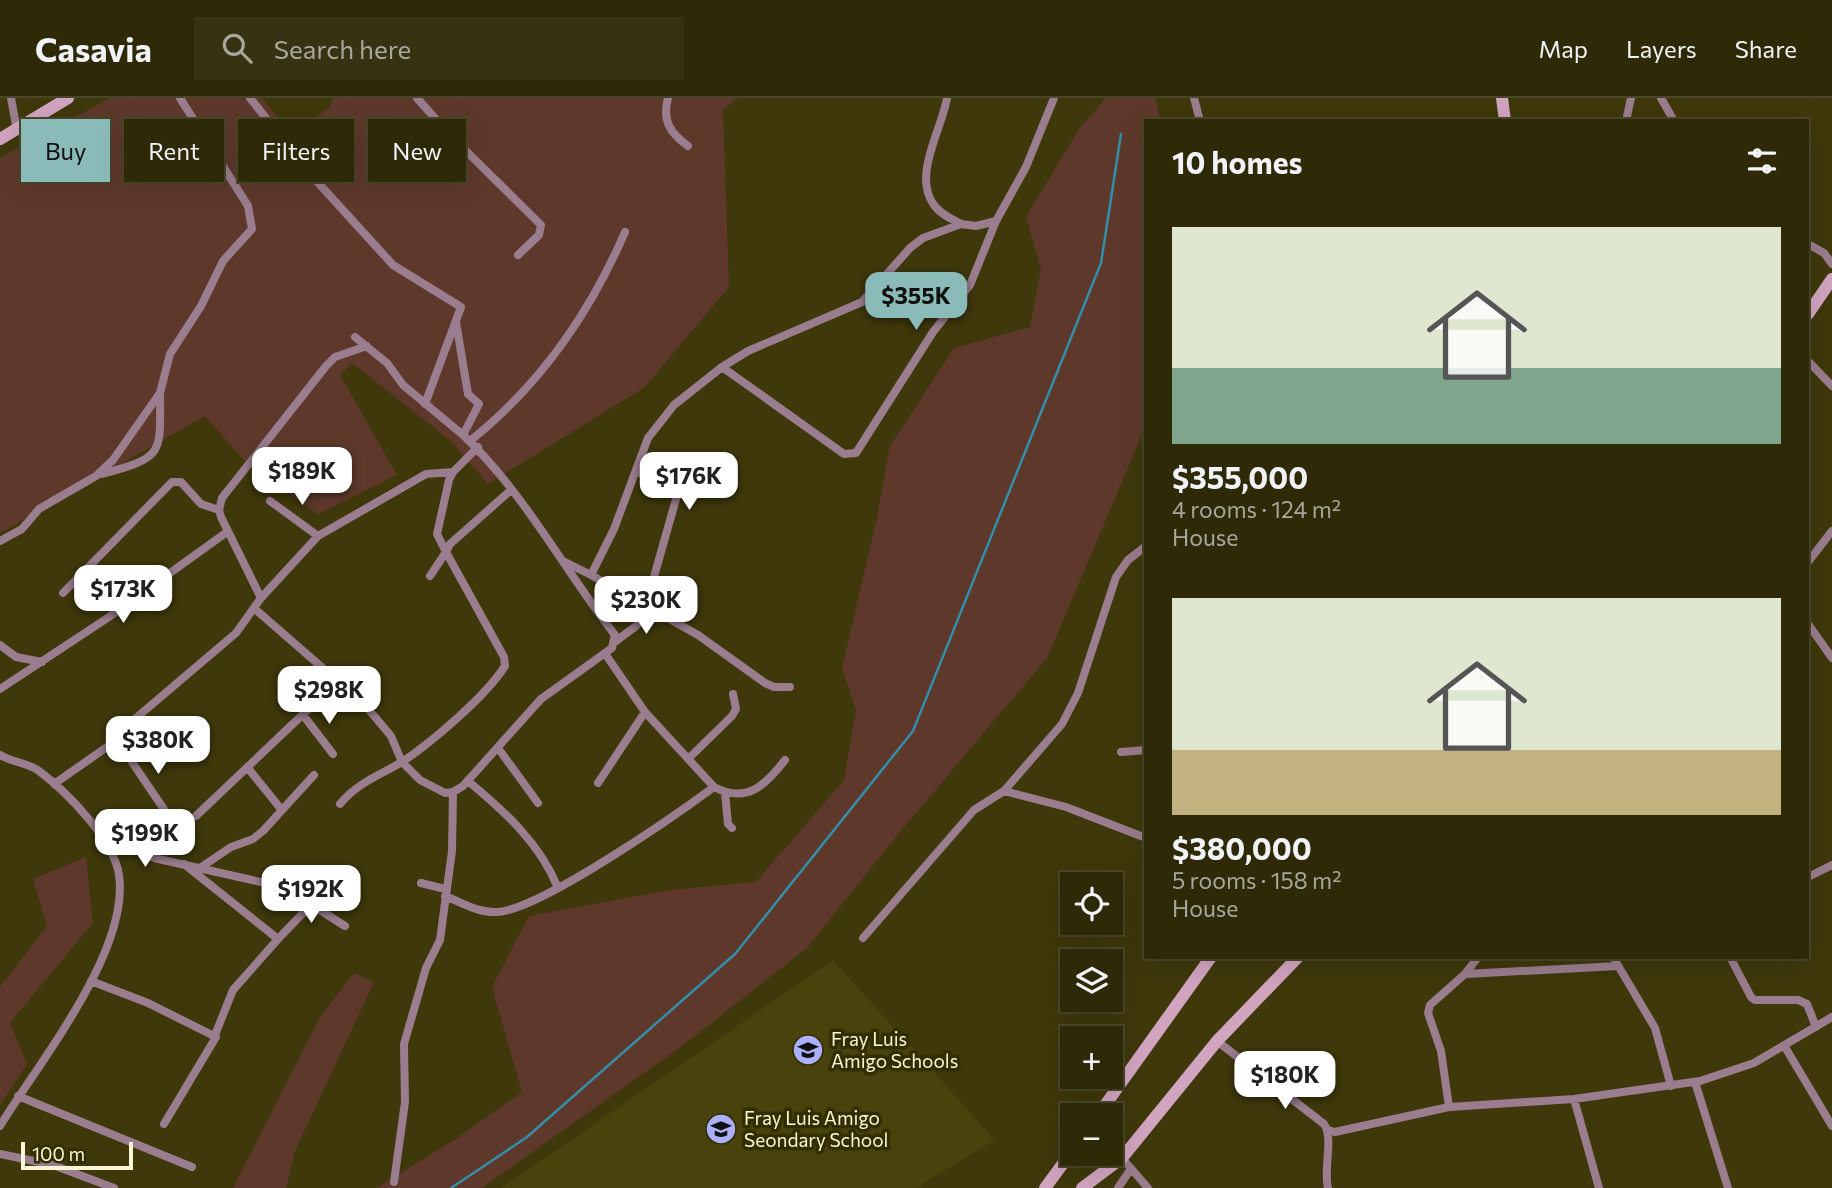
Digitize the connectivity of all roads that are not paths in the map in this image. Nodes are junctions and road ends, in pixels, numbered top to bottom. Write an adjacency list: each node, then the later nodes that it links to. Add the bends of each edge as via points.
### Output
1 (10, 98): 17 (street)
2 (68, 98): 17 (street)
3 (180, 98): 34 (street, via 248,206 252,222 248,236 223,261 170,354)
4 (250, 98): 28 (street, via 393,265 459,305)
5 (417, 98): 24 (street, via 541,225 539,235)
6 (668, 98): 19 (street, via 667,126)
7 (947, 98): 21 (street, via 928,163 928,188 935,207)
8 (1054, 98): 20 (street, via 1026,167)
9 (1194, 98): 13 (street)
10 (1502, 98): 14 (street)
11 (1631, 98): 15 (street)
12 (1661, 98): 16 (street)
13 (1199, 119)
14 (1505, 119)
15 (1626, 119)
16 (1673, 119)
17 (17, 131): 18 (street)
18 (0, 139)
19 (688, 145)
20 (996, 221): 21 (street); 32 (street, via 970,285 933,332 856,453 844,454)
21 (961, 225): 32 (street, via 923,238 910,248 862,302 786,332)
22 (625, 232): 36 (street, via 607,273 556,356)
23 (1809, 245): 25 (street)
24 (518, 255)
25 (1832, 264)
26 (1832, 279): 27 (street)
27 (1809, 313)
28 (456, 322): 35 (street); 36 (street, via 468,394 479,404)
29 (355, 337): 30 (street)
30 (367, 346): 35 (street); 43 (street, via 335,357 326,366 222,498)
31 (1809, 362): 33 (street)
32 (722, 367): 39 (street, via 657,423)
33 (1832, 386)
34 (160, 393): 40 (street, via 113,460); 40 (street, via 161,439 156,451 133,465)
35 (425, 404): 36 (street)
36 (467, 438): 37 (street)
37 (478, 447): 38 (street); 41 (street)
38 (453, 472): 46 (street, via 426,474); 49 (street, via 437,534)
39 (636, 473): 52 (street); 56 (street, via 654,472 680,485)
40 (96, 476): 47 (street, via 39,509 22,529)
41 (511, 490): 49 (street); 50 (street)
42 (270, 501): 46 (street)
43 (219, 510): 45 (street); 54 (street, via 201,504 181,482 172,482)
44 (1832, 531): 51 (street)
45 (227, 532): 55 (street); 63 (street)
46 (318, 536): 55 (street)
47 (0, 541)
48 (1144, 548): 85 (street, via 1116,577 1070,711)
49 (446, 552): 53 (street); 78 (street, via 505,666 460,714)
50 (561, 561): 52 (street); 59 (street)
51 (1809, 561)
52 (591, 575): 56 (street)
53 (430, 576)
54 (63, 593)
55 (261, 598): 57 (street)
56 (648, 606): 59 (street, via 639,624); 65 (street, via 765,683)
57 (255, 609): 64 (street); 70 (street, via 236,633 136,718)
58 (1809, 625): 62 (street)
59 (616, 641): 61 (street)
60 (0, 645): 63 (street, via 16,657)
61 (606, 655): 68 (street); 71 (street, via 541,699)
62 (1832, 658)
63 (42, 662): 66 (street)
64 (338, 681): 69 (street); 78 (street, via 391,736)
65 (790, 687)
66 (0, 690)
67 (733, 694): 76 (street, via 736,709 732,716)
68 (645, 712): 76 (street); 82 (street)
69 (303, 715): 74 (street); 79 (street)
70 (117, 740): 83 (street); 92 (street)
71 (498, 748): 81 (street); 88 (street)
72 (1144, 750): 73 (street)
73 (1121, 752)
74 (333, 754)
75 (0, 755): 83 (street, via 30,765)
76 (688, 759): 84 (street)
77 (785, 760): 87 (street, via 755,792)
78 (402, 762): 86 (street, via 429,786); 89 (street, via 359,786)
79 (247, 767): 90 (street); 91 (street)
80 (314, 775): 90 (street)
81 (468, 781): 86 (street); 101 (street, via 527,836)
82 (598, 783)
83 (54, 784): 114 (street, via 92,824 119,873 120,907)
84 (714, 787): 87 (street); 101 (street)
85 (1004, 791): 95 (street, via 1066,807); 105 (street, via 974,810)
86 (453, 792): 102 (street, via 453,851)
87 (724, 793): 93 (street)
88 (538, 803)
89 (340, 804)
90 (281, 809): 98 (street, via 253,839 231,847)
91 (196, 816)
92 (176, 827)
93 (732, 828)
94 (135, 836): 96 (street, via 144,854)
95 (1144, 837)
96 (184, 864): 98 (street); 106 (street)
97 (1832, 864): 99 (street)
98 (200, 868): 103 (street, via 265,883)
99 (1809, 876)
100 (421, 883): 102 (street)
101 (558, 888): 102 (street, via 510,911 496,912 483,911)
102 (445, 892): 137 (street, via 440,940 426,968 404,1044 405,1102)
103 (315, 907): 104 (street); 106 (street)
104 (345, 926)
105 (863, 938)
106 (278, 939): 117 (street, via 233,990)
107 (1210, 959): 124 (street)
108 (1296, 959): 118 (street)
109 (1476, 959): 113 (street)
110 (1614, 959): 112 (street)
111 (1731, 959): 116 (street, via 1751,997 1807,1004)
112 (1618, 966): 113 (street); 121 (street, via 1655,1027)
113 (1465, 974): 125 (street, via 1427,1013 1441,1051)
114 (91, 981): 117 (street); 122 (street)
115 (1832, 1017): 116 (street)
116 (1816, 1027): 119 (street)
117 (215, 1035): 126 (street)
118 (1217, 1041): 129 (street); 131 (street)
119 (1785, 1047): 120 (street, via 1731,1072); 128 (street)
120 (1695, 1082): 121 (street); 145 (street)
121 (1671, 1086): 123 (street)
122 (18, 1096): 127 (street); 135 (street)
123 (1574, 1099): 125 (street); 144 (street)
124 (1107, 1103)
125 (1449, 1107): 129 (street)
126 (164, 1124)
127 (0, 1126)
128 (1832, 1126)
129 (1328, 1130): 143 (street)
130 (0, 1154): 138 (street, via 53,1165)
131 (1123, 1157)
132 (1123, 1160): 136 (street)
133 (1061, 1166): 139 (street)
134 (1111, 1166): 140 (street)
135 (192, 1167)
136 (1130, 1170): 141 (street); 142 (street)
137 (394, 1182)
138 (114, 1188)
139 (1045, 1188)
140 (1082, 1188)
141 (1118, 1188)
142 (1148, 1188)
143 (1328, 1188)
144 (1599, 1188)
145 (1728, 1188)

